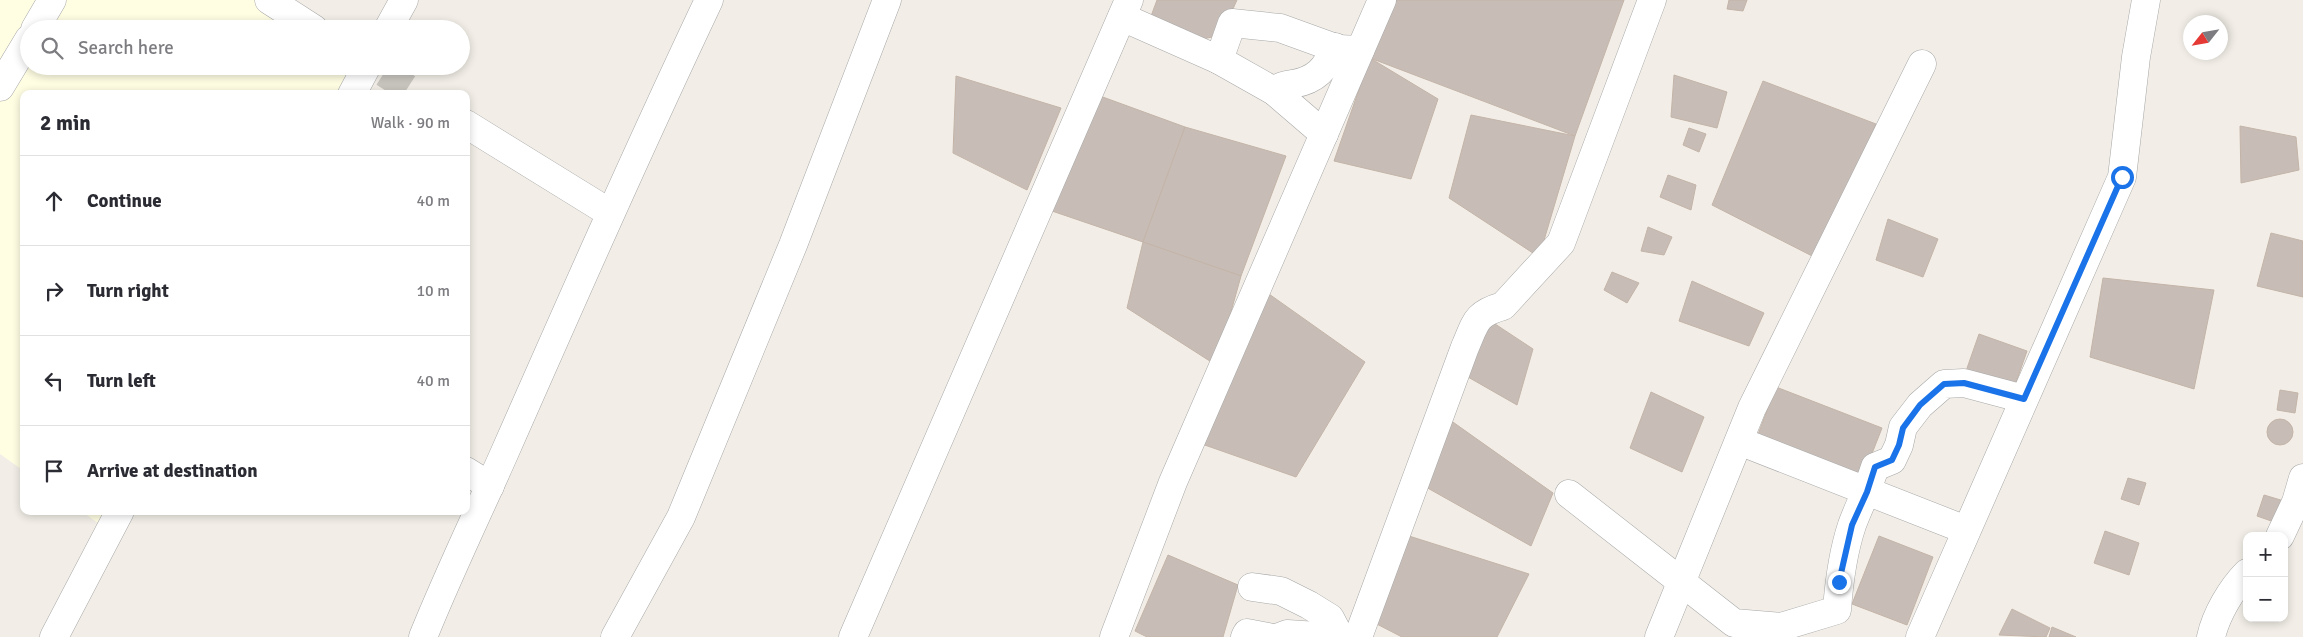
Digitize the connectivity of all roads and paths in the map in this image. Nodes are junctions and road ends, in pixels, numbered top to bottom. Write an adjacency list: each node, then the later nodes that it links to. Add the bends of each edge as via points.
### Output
1 (52, 0): 10 (street)
2 (269, 0): 11 (street)
3 (404, 0): 12 (street)
4 (709, 0): 23 (street)
5 (887, 0): 39 (street, via 793,245 681,517)
6 (1382, 0): 13 (street)
7 (1652, 0): 47 (street, via 1560,243 1503,306 1478,317)
8 (2146, 0): 24 (street, via 2122,177)
9 (1126, 9): 15 (street); 40 (street)
10 (40, 20)
11 (300, 20)
12 (393, 20)
13 (1347, 49): 15 (street, via 1280,28 1232,23); 20 (street, via 1321,74 1279,86); 22 (street)
14 (20, 54): 18 (street)
15 (1218, 60): 20 (street)
16 (1922, 64): 25 (street, via 1752,408)
17 (369, 75): 19 (street)
18 (0, 87)
19 (356, 90)
20 (1274, 91): 22 (street)
21 (470, 126): 23 (street)
22 (1324, 134): 41 (street, via 1174,482)
23 (610, 213): 28 (street)
24 (2024, 399): 29 (street, via 1964,383 1944,384 1920,405 1903,428 1892,460 1875,467); 32 (street)
25 (1739, 441): 29 (street); 35 (street)
26 (470, 474): 28 (street)
27 (2303, 478): 33 (street)
28 (490, 486): 38 (street)
29 (1867, 492): 32 (street); 35 (street, via 1852,525 1839,582 1837,610 1781,627 1734,623)
30 (1569, 494): 35 (street)
31 (118, 515): 37 (street)
32 (1966, 530): 49 (street)
33 (2282, 532)
34 (2243, 577): 50 (street, via 2236,584)
35 (1682, 582): 48 (street)
36 (1252, 587): 46 (street, via 1281,591 1309,605 1330,618)
37 (54, 637)
38 (423, 637)
39 (615, 637)
40 (853, 637)
41 (1114, 637)
42 (1245, 637): 43 (street, via 1247,632)
43 (1268, 637)
44 (1279, 637): 45 (street, via 1287,634)
45 (1333, 637)
46 (1340, 637)
47 (1358, 637)
48 (1660, 637)
49 (1920, 637)
50 (2211, 637)

